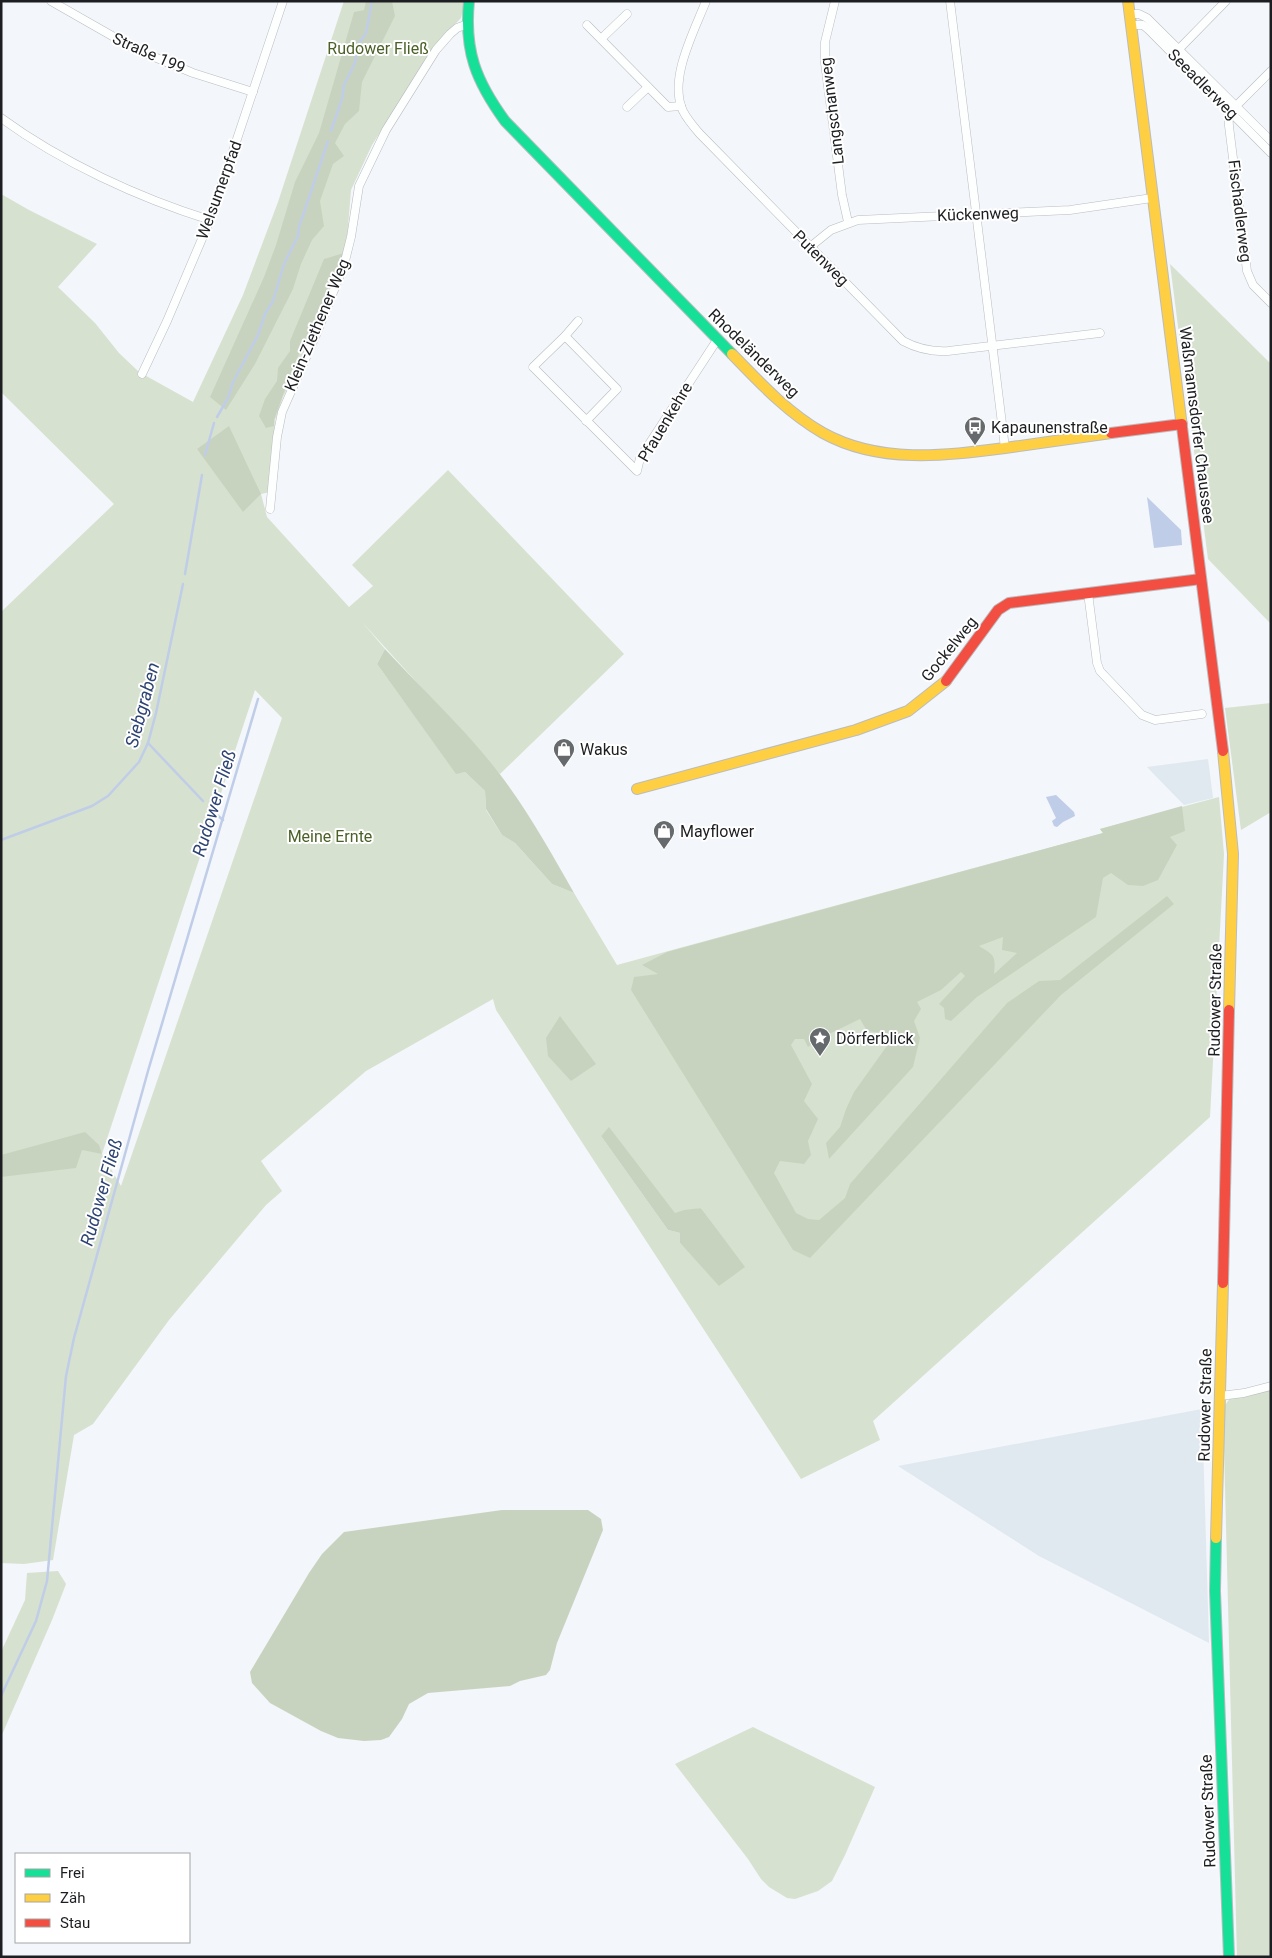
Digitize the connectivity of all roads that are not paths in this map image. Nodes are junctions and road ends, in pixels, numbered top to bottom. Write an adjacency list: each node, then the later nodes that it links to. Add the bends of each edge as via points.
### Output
1 (51, 1): 18 (street, Straße 199, via 135,49 193,73)
2 (284, 1): 18 (street, Welsumerpfad)
3 (469, 1): 12 (street, Rhodeländerweg)
4 (706, 1): 19 (street, Putenweg, via 682,66 678,89)
5 (835, 1): 28 (street, Langschanweg, via 825,42 825,63)
6 (950, 1): 26 (street)
7 (1128, 1): 10 (street, Waßmannsdorfer Chaussee)
8 (1226, 1): 15 (street, Seeadlerweg)
9 (627, 14): 14 (street)
10 (1130, 14): 11 (street, Waßmannsdorfer Chaussee); 15 (street, Seeadlerweg, via 1147,18)
11 (1131, 25): 21 (street, Seeadlerweg, via 1143,25); 25 (street, Waßmannsdorfer Chaussee)
12 (466, 26): 34 (street, Rhodeländerweg, via 468,51 475,72 505,121); 40 (street, Klein-Ziethener Weg, via 457,28 436,50 386,130 359,186 344,265 282,412)
13 (587, 26): 14 (street)
14 (601, 39): 17 (street)
15 (1179, 49): 21 (street, Seeadlerweg)
16 (1271, 71): 21 (street, Seeadlerweg)
17 (648, 86): 19 (street, via 668,107); 20 (street)
18 (252, 92): 27 (street, Welsumerpfad)
19 (681, 106): 29 (street, Putenweg, via 699,133)
20 (627, 107)
21 (1232, 108): 23 (street, Seeadlerweg); 24 (street, Seeadlerweg); 30 (street, Fischadlerweg, via 1229,126 1247,271 1253,285)
22 (1, 118): 27 (street, via 101,176)
23 (1271, 141)
24 (1271, 153)
25 (1152, 198): 26 (street, Kückenweg, via 1070,210); 38 (street, Waßmannsdorfer Chaussee)
26 (976, 215): 28 (street, Kückenweg); 35 (street)
27 (210, 220): 36 (street, Welsumerpfad)
28 (848, 222): 29 (street, Kückenweg, via 831,230)
29 (810, 247): 35 (street, Putenweg, via 903,341 930,352)
30 (1271, 303)
31 (578, 321): 33 (street)
32 (1100, 333): 35 (street, Putenweg)
33 (565, 336): 37 (street, via 617,389); 37 (street, Pfauenkehre, via 533,367)
34 (717, 340): 37 (street, Pfauenkehre, via 640,458 637,471); 39 (street, Rhodeländerweg, via 784,405 811,426 846,444 900,455)
35 (993, 345): 39 (street)
36 (142, 374)
37 (586, 421)
38 (1182, 424): 39 (street, Rhodeländerweg); 41 (street, Waßmannsdorfer Chaussee)
39 (1005, 448)
40 (270, 509)
41 (1201, 579): 42 (street, Gockelweg); 45 (street, Waßmannsdorfer Chaussee, via 1228,789)
42 (1088, 593): 43 (street, via 1100,671 1142,715 1150,719); 44 (street, Gockelweg, via 1003,606 948,678 920,704 898,716)
43 (1202, 714)
44 (637, 789)
45 (1233, 854): 47 (street, Rudower Straße)
46 (1271, 1386): 47 (street)
47 (1220, 1396): 48 (street, Rudower Straße, via 1215,1590)
48 (1229, 1957)

